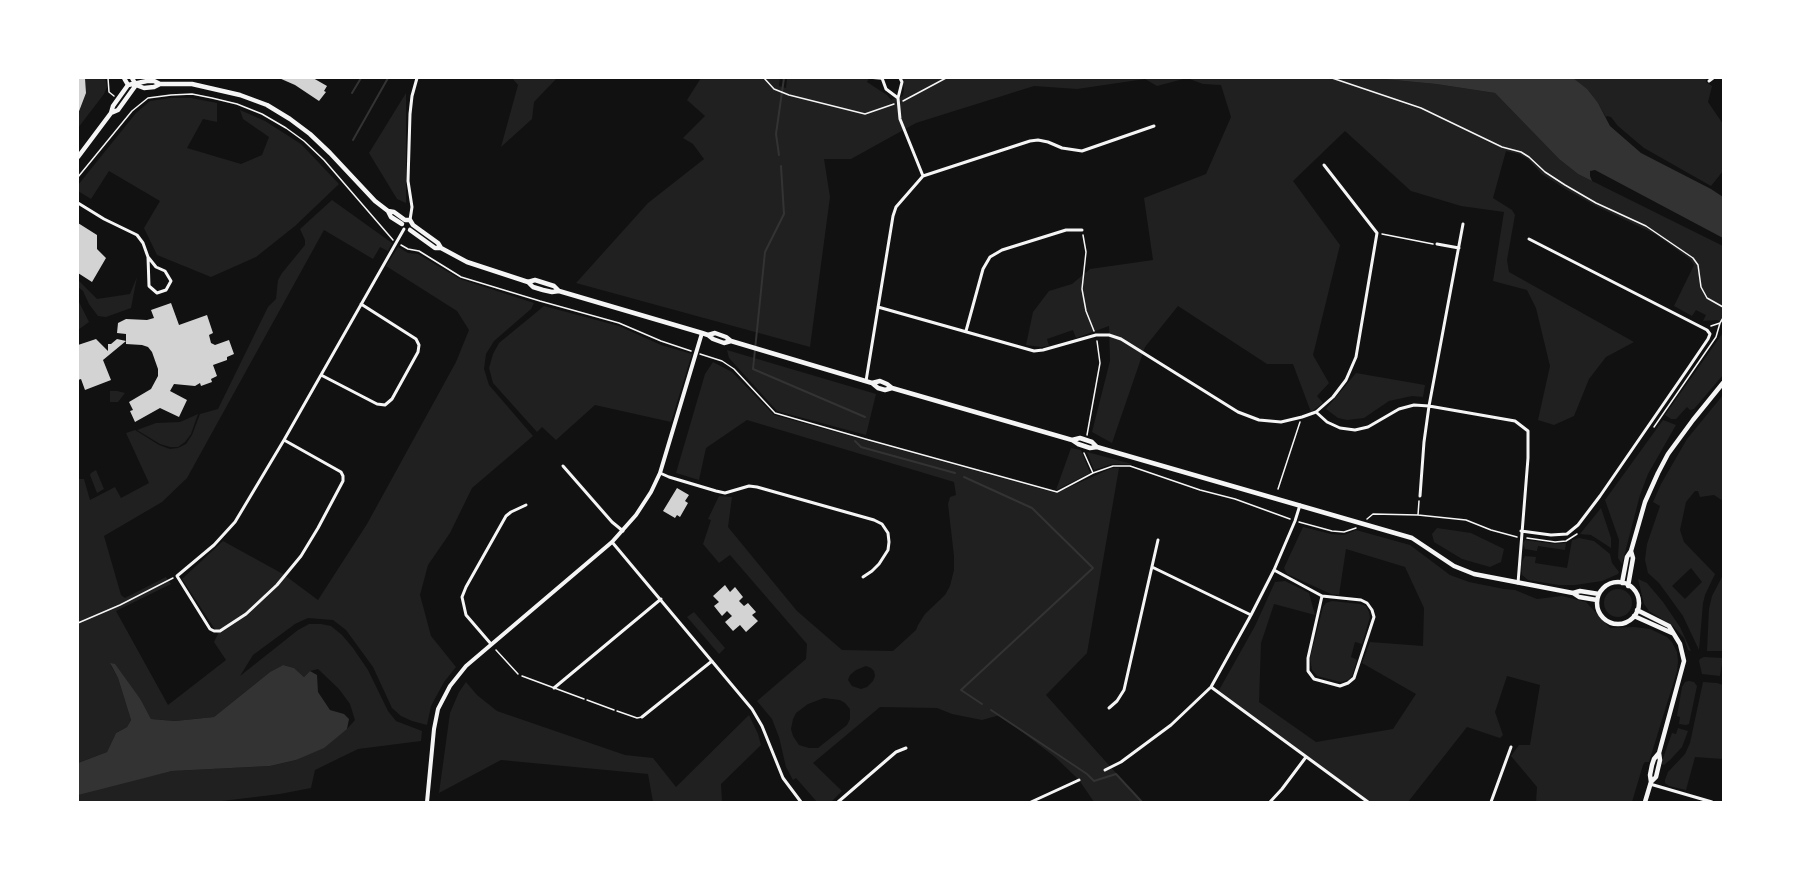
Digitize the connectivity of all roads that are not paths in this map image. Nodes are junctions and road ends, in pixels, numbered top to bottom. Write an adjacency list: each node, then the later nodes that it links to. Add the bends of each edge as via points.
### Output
1 (124, 78): 9 (main road)
2 (132, 78): 10 (main road)
3 (417, 78): 19 (street, via 410,114 408,181 412,207)
4 (870, 78): 7 (lane)
5 (900, 78): 11 (street, via 902,82)
6 (1713, 78): 8 (street)
7 (882, 79): 11 (street, via 886,89)
8 (1709, 81)
9 (128, 85): 10 (main road); 12 (main road)
10 (136, 85): 12 (main road, via 118,110); 19 (main road, via 147,88 160,84 192,84 240,95 267,105 310,134 375,201 391,216)
11 (898, 98): 16 (street, via 900,120)
12 (111, 113): 14 (main road)
13 (1154, 126): 16 (street, via 1082,151 1038,140 1030,141)
14 (78, 157)
15 (1324, 165): 33 (street, via 1377,233 1356,357 1346,380 1333,397)
16 (923, 176): 26 (street, via 896,207)
17 (78, 204): 24 (street, via 136,235)
18 (1463, 224): 23 (street)
19 (407, 225): 25 (street); 28 (main road, via 438,243 441,248 484,269 528,282 535,280 554,286 559,291)
20 (1082, 230): 27 (street, via 1066,230 1002,250 990,257 983,269)
21 (1529, 239): 43 (street, via 1707,330 1710,334 1578,525 1567,534 1551,535)
22 (1437, 244): 23 (street)
23 (1459, 248): 32 (street)
24 (148, 257): 24 (street, via 149,286 157,293 166,290 171,281 165,271 156,267)
25 (360, 304): 29 (street); 29 (street, via 416,339 419,345 418,352 392,399 385,405 377,404)
26 (878, 307): 27 (street); 30 (street)
27 (966, 331): 33 (street, via 1034,351 1096,335 1109,335 1121,339 1238,412 1259,420 1281,422)
28 (705, 334): 30 (main road, via 724,343 731,341); 38 (street)
29 (321, 375): 34 (street)
30 (866, 381): 35 (main road, via 880,381 892,388)
31 (1723, 382): 46 (main road, via 1668,454 1645,502)
32 (1429, 406): 33 (street, via 1399,409 1368,427 1355,430 1340,428 1327,422); 39 (street); 43 (street, via 1515,421 1528,430)
33 (1316, 412)
34 (284, 440): 34 (street, via 235,522 214,545 177,576 210,629 220,631 246,614 277,585 301,556 343,481 344,476 341,472)
35 (1072, 440): 36 (main road, via 1090,448); 36 (main road, via 1080,438)
36 (1097, 446): 41 (main road)
37 (563, 466): 42 (street)
38 (660, 473): 42 (street, via 640,510); 49 (street, via 725,493 750,486 757,487 882,524 888,533 888,550 884,559)
39 (1420, 496)
40 (526, 505): 62 (street, via 506,516 462,597 466,615)
41 (1300, 505): 48 (street); 50 (main road, via 1412,538 1454,566 1474,574)
42 (623, 531): 45 (street)
43 (1521, 531): 50 (street)
44 (1158, 540): 47 (street)
45 (612, 542): 56 (street); 62 (street)
46 (1632, 551): 51 (main road, via 1627,557); 52 (main road)
47 (1152, 567): 59 (street); 68 (street, via 1124,690)
48 (1274, 570): 55 (street); 59 (street)
49 (863, 577)
50 (1518, 583): 53 (main road)
51 (1622, 583): 52 (main road); 54 (main road, via 1609,585)
52 (1628, 586): 58 (main road, via 1634,590 1639,602)
53 (1573, 593): 54 (main road, via 1580,591); 57 (main road, via 1579,597)
54 (1599, 594): 57 (main road)
55 (1322, 596): 55 (street, via 1361,600 1367,603 1374,617 1354,678 1340,686 1314,678 1308,671 1308,658)
56 (661, 600): 63 (street); 66 (street)
57 (1597, 600): 60 (main road, via 1597,608 1603,618 1615,624 1628,622)
58 (1637, 610): 60 (main road); 61 (main road, via 1669,626)
59 (1251, 615): 65 (street)
60 (1634, 616): 61 (main road)
61 (1672, 633): 76 (main road, via 1680,644 1684,661 1659,753 1654,758)
62 (491, 644): 77 (street, via 466,666 450,686 438,709)
63 (712, 661): 70 (street); 78 (street, via 752,708 783,778)
64 (522, 676): 66 (lane)
65 (1211, 687): 73 (street); 74 (street, via 1171,725 1121,762)
66 (554, 688): 67 (lane)
67 (584, 699)
68 (1109, 708)
69 (617, 711): 70 (lane, via 637,718)
70 (642, 717)
71 (1511, 747): 83 (street)
72 (906, 748): 79 (street, via 896,752)
73 (1306, 757): 81 (street); 82 (street)
74 (1104, 770)
75 (1079, 780): 80 (street)
76 (1651, 783): 84 (main road); 85 (street)
77 (426, 802)
78 (801, 802)
79 (838, 802)
80 (1031, 802)
81 (1270, 802)
82 (1368, 802)
83 (1490, 802)
84 (1645, 802)
85 (1712, 802)

